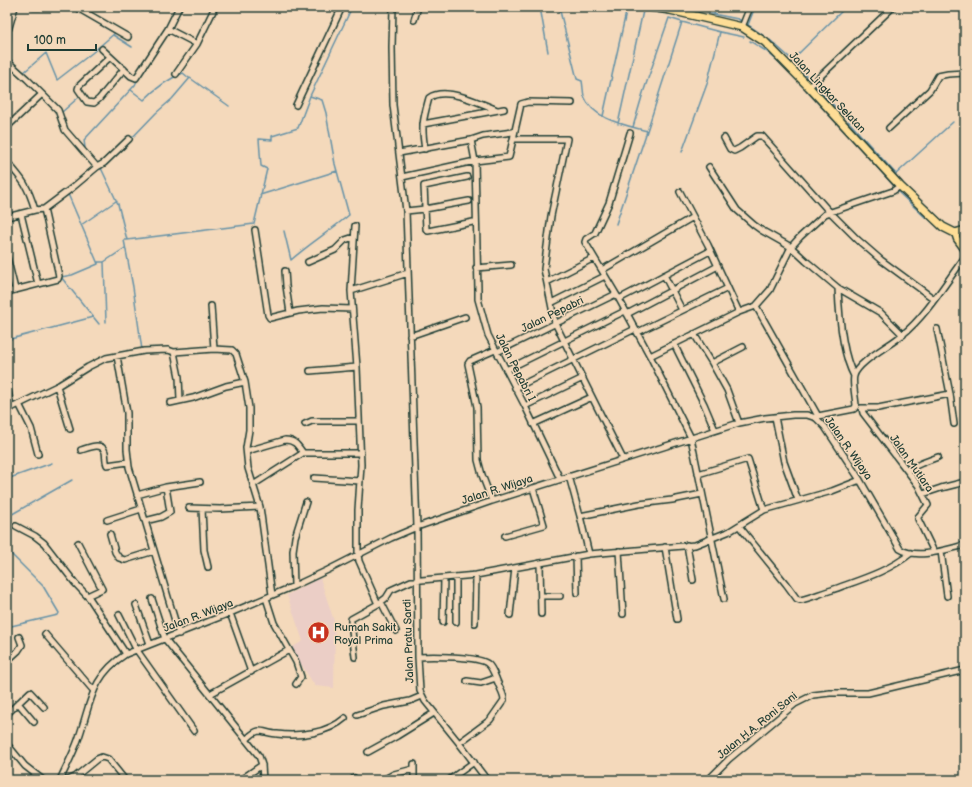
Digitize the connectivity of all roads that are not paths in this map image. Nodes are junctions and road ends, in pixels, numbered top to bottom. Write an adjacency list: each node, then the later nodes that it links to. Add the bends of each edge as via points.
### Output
1 (15, 7): 20 (street, via 8,31)
2 (34, 7): 3 (street)
3 (39, 7)
4 (76, 7): 16 (street)
5 (179, 7): 15 (street)
6 (215, 7): 17 (street)
7 (342, 7): 27 (street)
8 (393, 7): 40 (street, Jalan Pratu Sardi, via 392,82)
9 (418, 7): 13 (street)
10 (650, 7): 14 (highway, Jalan Lingkar Selatan)
11 (750, 7): 14 (street)
12 (893, 7): 24 (street)
13 (414, 20)
14 (742, 27): 24 (highway, Jalan Lingkar Selatan, via 765,42)
15 (168, 29): 17 (street); 21 (street, via 138,76 134,78)
16 (128, 37)
17 (198, 44): 23 (street)
18 (102, 49): 19 (street)
19 (110, 57): 21 (street); 21 (street, via 79,86 79,92 87,102 94,103 99,99)
20 (7, 60): 25 (street)
21 (124, 70)
22 (965, 73): 32 (street, via 941,75 936,78 930,90)
23 (176, 74)
24 (809, 87): 47 (highway, Jalan Lingkar Selatan)
25 (42, 94): 31 (street); 44 (street, via 58,110 65,130)
26 (572, 104): 33 (street, via 524,102 521,104)
27 (296, 105)
28 (504, 109): 29 (street)
29 (497, 110): 30 (street); 30 (street, via 471,99 443,94 429,98)
30 (422, 124): 39 (street)
31 (7, 127)
32 (889, 128)
33 (513, 132): 37 (street); 38 (street)
34 (630, 132): 69 (street, via 609,203 595,233 585,241)
35 (724, 138): 54 (street, via 734,151 757,136 762,136)
36 (129, 139): 44 (street)
37 (513, 139): 42 (street, via 509,157); 78 (street, via 566,139 544,262)
38 (470, 140): 39 (street); 42 (street, Jalan Pepabri I)
39 (426, 149): 40 (street)
40 (399, 153): 45 (street, Jalan Pratu Sardi)
41 (7, 162): 52 (street, via 24,182)
42 (475, 162): 45 (street); 73 (street, Jalan Pepabri I)
43 (709, 166): 64 (street, via 737,210 761,230)
44 (97, 167): 50 (street)
45 (402, 177): 53 (street, Jalan Pratu Sardi)
46 (467, 177): 51 (street, via 424,186)
47 (900, 186): 54 (street, via 893,191); 62 (highway, Jalan Lingkar Selatan, via 943,228)
48 (680, 192): 57 (street)
49 (469, 201): 51 (street)
50 (44, 209): 52 (street); 79 (street, via 59,276 58,279)
51 (425, 209): 53 (street); 58 (street, via 428,231)
52 (36, 210): 55 (street)
53 (406, 211): 75 (street, Jalan Pratu Sardi)
54 (829, 212): 64 (street, via 819,218); 88 (street, via 881,260)
55 (21, 214): 56 (street); 79 (street)
56 (7, 217)
57 (693, 217): 65 (street); 76 (street)
58 (473, 222)
59 (355, 226): 63 (street)
60 (255, 230): 96 (street, via 268,314 272,318)
61 (965, 230): 62 (highway)
62 (955, 232): 66 (main road)
63 (354, 237): 70 (street, via 345,240 335,250); 84 (street)
64 (791, 247): 81 (street); 91 (street, via 770,290)
65 (710, 250): 72 (street); 77 (street)
66 (965, 250)
67 (965, 256): 88 (street)
68 (7, 258): 82 (street)
69 (594, 258): 76 (street); 78 (street)
70 (308, 262)
71 (511, 265): 73 (street)
72 (718, 266): 80 (street); 83 (street)
73 (476, 268): 108 (street, Jalan Pepabri I, via 478,299 488,335)
74 (285, 271): 96 (street)
75 (408, 273): 84 (street); 103 (street, Jalan Pratu Sardi)
76 (604, 273): 86 (street); 89 (street)
77 (664, 275): 83 (street); 87 (street)
78 (547, 282): 89 (street)
79 (38, 284): 82 (street)
80 (728, 288): 93 (street); 95 (street)
81 (838, 288): 102 (street, via 881,313); 117 (street, via 847,363)
82 (15, 289): 85 (street)
83 (672, 290): 93 (street); 94 (street)
84 (351, 291): 92 (street)
85 (7, 292)
86 (616, 294): 87 (street); 98 (street, Jalan Pepabri)
87 (619, 299): 94 (street)
88 (934, 299): 102 (street)
89 (551, 303): 98 (street)
90 (211, 306): 107 (street)
91 (756, 306): 95 (street); 133 (street)
92 (352, 309): 96 (street, via 323,308); 114 (street)
93 (682, 310): 100 (street)
94 (626, 312): 100 (street); 104 (street)
95 (739, 312): 101 (street)
96 (290, 313)
97 (465, 317): 103 (street)
98 (555, 323): 104 (street); 108 (street, Jalan Pepabri)
99 (937, 329): 123 (street)
100 (636, 330): 111 (street); 112 (street)
101 (694, 334): 105 (street); 113 (street)
102 (903, 335): 117 (street, via 866,361)
103 (410, 336): 178 (street, Jalan Pratu Sardi)
104 (565, 341): 112 (street); 115 (street)
105 (674, 344): 111 (street); 140 (street)
106 (743, 347): 113 (street)
107 (214, 349): 109 (street); 120 (street, via 232,350 236,354)
108 (496, 351): 115 (street, Jalan Pepabri I); 166 (street, Jalan Pepabri, via 468,364 477,407 478,460)
109 (174, 352): 110 (street, via 144,351); 125 (street)
110 (117, 356): 121 (street, via 106,358 88,367); 149 (street, via 127,413)
111 (650, 356): 141 (street)
112 (574, 360): 118 (street); 122 (street)
113 (712, 363): 135 (street)
114 (357, 367): 116 (street); 134 (street)
115 (506, 370): 122 (street, Jalan Pepabri I)
116 (310, 371)
117 (854, 376): 129 (street)
118 (583, 378): 124 (street); 128 (street)
119 (7, 382): 130 (street)
120 (245, 382): 125 (street); 143 (street, via 249,408)
121 (57, 386): 127 (street); 139 (street)
122 (515, 388): 128 (street, Jalan Pepabri I)
123 (950, 394): 131 (street); 138 (street)
124 (592, 397): 137 (street); 148 (street)
125 (180, 400): 126 (street)
126 (170, 403)
127 (19, 404): 130 (street); 146 (street, via 31,428)
128 (525, 406): 137 (street, Jalan Pepabri I)
129 (856, 406): 131 (street); 133 (street, via 854,409)
130 (9, 409)
131 (862, 409): 150 (street, Jalan Mutiara)
132 (775, 417): 133 (street, Jalan R. Wijaya); 135 (street, Jalan R. Wijaya); 165 (street, via 784,462)
133 (817, 417): 155 (street, Jalan R. Wijaya)
134 (359, 420): 136 (street, via 312,421); 145 (street)
135 (739, 423): 140 (street, Jalan R. Wijaya)
136 (305, 424)
137 (534, 424): 154 (street, Jalan Pepabri I)
138 (954, 424)
139 (70, 429)
140 (715, 430): 141 (street, Jalan R. Wijaya)
141 (691, 438): 148 (street, Jalan R. Wijaya); 151 (street)
142 (81, 450): 149 (street, via 99,446 105,451 107,465)
143 (247, 451): 144 (street, via 290,440 294,441); 159 (street)
144 (303, 453): 145 (street); 159 (street)
145 (361, 453): 156 (street)
146 (38, 454)
147 (938, 457): 150 (street)
148 (623, 459): 152 (street, Jalan R. Wijaya)
149 (128, 462): 164 (street)
150 (907, 470): 163 (street, Jalan Mutiara)
151 (698, 474): 162 (street); 172 (street, via 749,459)
152 (569, 476): 154 (street, Jalan R. Wijaya); 173 (street)
153 (314, 478): 156 (street)
154 (560, 479): 161 (street, Jalan R. Wijaya)
155 (860, 480): 165 (street); 190 (street, Jalan R. Wijaya, via 898,546)
156 (360, 481): 192 (street)
157 (200, 482): 160 (street)
158 (965, 482): 163 (street)
159 (253, 485): 168 (street)
160 (166, 487): 164 (street); 175 (street, via 170,512)
161 (533, 488): 166 (street, Jalan R. Wijaya); 180 (street, via 544,525)
162 (702, 494): 173 (street); 181 (street)
163 (923, 494): 189 (street, Jalan Mutiara, via 928,505 918,519)
164 (137, 495): 170 (street)
165 (798, 500): 172 (street)
166 (492, 501): 178 (street, Jalan R. Wijaya)
167 (306, 502): 202 (street, via 293,551)
168 (260, 507): 171 (street); 204 (street)
169 (189, 508): 171 (street)
170 (141, 509): 174 (street); 175 (street)
171 (202, 509): 195 (street, via 204,550)
172 (764, 510): 177 (street)
173 (580, 516): 191 (street)
174 (107, 520)
175 (145, 521): 186 (street)
176 (16, 526): 205 (street, via 44,543)
177 (739, 526): 181 (street); 190 (street, via 797,599 801,600 888,568)
178 (418, 527): 192 (street, Jalan R. Wijaya); 200 (street, Jalan Pratu Sardi)
179 (110, 534): 186 (street, via 115,552 124,560)
180 (505, 536)
181 (711, 539): 183 (street); 211 (street)
182 (78, 543): 205 (street, via 102,589)
183 (687, 545): 185 (street); 201 (street)
184 (965, 545): 188 (street)
185 (665, 548): 187 (street); 219 (street)
186 (154, 551): 225 (street)
187 (619, 551): 191 (street); 216 (street)
188 (941, 551): 189 (street); 208 (street)
189 (934, 552): 190 (street)
190 (910, 553)
191 (588, 554): 193 (street)
192 (358, 555): 202 (street, Jalan R. Wijaya); 212 (street)
193 (576, 556): 194 (street); 203 (street)
194 (540, 562): 196 (street); 206 (street)
195 (208, 568)
196 (515, 568): 197 (street); 218 (street)
197 (476, 576): 199 (street); 222 (street)
198 (444, 578): 199 (street); 200 (street); 220 (street)
199 (456, 578): 221 (street)
200 (417, 580): 212 (street, via 391,590); 233 (street, Jalan Pratu Sardi)
201 (693, 580)
202 (294, 586): 204 (street, Jalan R. Wijaya)
203 (577, 593)
204 (272, 595): 209 (street, Jalan R. Wijaya)
205 (87, 596): 231 (street)
206 (541, 596): 207 (street); 215 (street)
207 (560, 596)
208 (947, 596)
209 (266, 598): 214 (street, Jalan R. Wijaya); 230 (street, via 274,623)
210 (152, 599): 227 (street)
211 (724, 599)
212 (379, 603): 223 (street); 232 (street, via 351,619)
213 (136, 605): 228 (street)
214 (230, 614): 225 (street, Jalan R. Wijaya); 236 (street)
215 (541, 614)
216 (623, 614)
217 (119, 615): 229 (street)
218 (510, 615)
219 (677, 619)
220 (443, 622)
221 (456, 622)
222 (476, 623)
223 (396, 631)
224 (45, 634): 240 (street)
225 (179, 634): 227 (street, Jalan R. Wijaya)
226 (19, 637): 234 (street, via 22,645)
227 (164, 639): 228 (street, Jalan R. Wijaya); 241 (street)
228 (150, 644): 229 (street, Jalan R. Wijaya)
229 (136, 649): 231 (street, Jalan R. Wijaya); 250 (street)
230 (289, 650): 236 (street); 239 (street, via 300,672)
231 (126, 654): 240 (street, Jalan R. Wijaya, via 108,668)
232 (356, 658)
233 (418, 658): 237 (street, via 438,656 481,660 490,665); 242 (street, Jalan Pratu Sardi)
234 (7, 660)
235 (965, 670): 268 (street, Jalan H.A. Roni Sani, via 868,693 830,693 813,696 795,704)
236 (251, 672): 241 (street)
237 (496, 678): 238 (street, via 485,682); 252 (street, via 504,698 503,703 490,720)
238 (467, 681)
239 (296, 684)
240 (93, 690): 259 (street, Jalan R. Wijaya, via 78,740)
241 (210, 694): 251 (street)
242 (422, 696): 245 (street, Jalan Pratu Sardi); 247 (street)
243 (18, 703): 244 (street, via 30,692); 246 (street); 249 (street)
244 (44, 707)
245 (434, 713): 252 (street, Jalan Pratu Sardi); 254 (street)
246 (7, 714)
247 (357, 715)
248 (345, 718): 251 (street, via 338,724 309,734 260,731)
249 (34, 722)
250 (194, 731)
251 (246, 740): 256 (street, via 259,756)
252 (459, 743): 255 (street, Jalan Pratu Sardi)
253 (7, 744): 258 (street, via 25,766)
254 (368, 752)
255 (474, 762): 266 (street); 267 (street, Jalan Pratu Sardi)
256 (262, 765): 262 (street); 263 (street)
257 (76, 778): 260 (street); 261 (street, via 102,757 108,759)
258 (43, 780)
259 (60, 780)
260 (68, 780)
261 (125, 780)
262 (240, 780)
263 (263, 780)
264 (382, 780): 265 (street, via 413,766)
265 (414, 780)
266 (449, 780)
267 (487, 780)
268 (708, 780)

